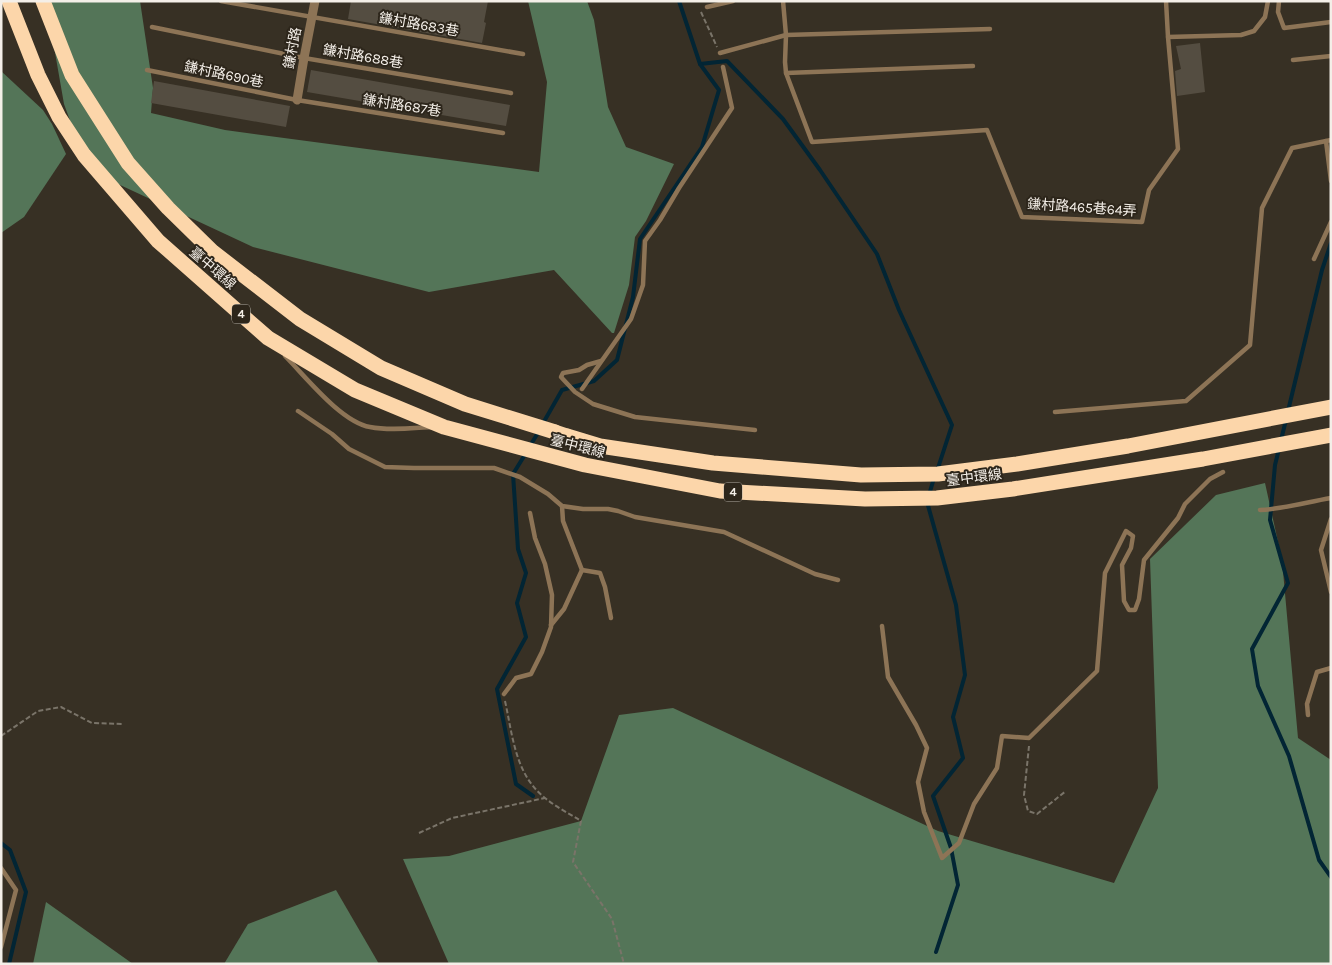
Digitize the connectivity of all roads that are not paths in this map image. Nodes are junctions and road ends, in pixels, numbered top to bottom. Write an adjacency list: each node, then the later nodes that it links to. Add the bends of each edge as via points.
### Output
1 (9, 1): 34 (highway, 臺中環線 / 4, via 38,76 84,155 158,242)
2 (43, 1): 37 (highway, 臺中環線 / 4, via 72,74 128,163 213,252 300,320 381,368 466,404 600,446 713,464 861,475 934,474 1017,464)
3 (221, 1): 11 (lane, 鎌村路683巷)
4 (315, 1): 11 (street, 鎌村路)
5 (733, 1): 10 (lane)
6 (783, 1): 15 (lane, 鎌村路465巷64弄)
7 (1166, 1): 16 (lane, 鎌村路465巷64弄)
8 (1268, 1): 16 (lane, via 1265,17 1254,31 1241,35)
9 (1279, 1): 12 (lane, via 1278,12 1284,28)
10 (707, 7)
11 (312, 18): 18 (lane, 鎌村路683巷); 20 (street, 鎌村路)
12 (1331, 22)
13 (152, 28): 20 (lane, 鎌村路688巷)
14 (990, 29): 15 (lane)
15 (786, 35): 17 (lane); 25 (lane, 鎌村路465巷64弄)
16 (1168, 37): 25 (lane, 鎌村路465巷64弄, via 1178,149 1149,190 1142,222 1022,217 987,130 812,142)
17 (720, 53)
18 (523, 54)
19 (1331, 56): 21 (lane)
20 (304, 58): 26 (lane, 鎌村路688巷); 27 (street, 鎌村路)
21 (1293, 60)
22 (973, 66): 25 (lane)
23 (723, 67): 35 (lane, via 732,108 645,241 643,285 631,319)
24 (147, 70): 27 (lane, 鎌村路690巷)
25 (786, 73)
26 (511, 93)
27 (297, 100): 28 (lane, 鎌村路687巷)
28 (503, 132)
29 (1328, 140): 30 (lane); 39 (lane, via 1292,148 1262,208 1250,345 1186,401)
30 (1331, 181)
31 (1331, 222): 32 (lane)
32 (1329, 231): 33 (lane)
33 (1314, 258)
34 (268, 338): 40 (highway, 臺中環線 / 4, via 355,390); 40 (lane, via 354,422 384,429)
35 (601, 361): 36 (lane); 41 (lane, via 563,373 561,377 593,404 635,417)
36 (582, 389)
37 (1331, 407)
38 (298, 411): 45 (lane, via 349,449 385,467 494,468 520,476)
39 (1055, 412)
40 (444, 427): 42 (highway, 臺中環線 / 4, via 585,465 720,491 865,499 928,498 1032,486 1203,460)
41 (755, 430)
42 (1331, 435)
43 (1223, 472): 54 (lane, via 1210,479 1185,504 1178,518 1144,560 1135,610 1129,610 1124,601 1122,565 1133,536 1126,531 1105,573 1097,671 1029,738 1002,736 996,768 974,804 959,843 942,858 924,812 918,782 927,748 888,677)
44 (1331, 498): 46 (lane)
45 (562, 506): 49 (lane, via 564,521); 50 (lane, via 608,508 635,517 724,532 815,574)
46 (1260, 510)
47 (530, 513): 53 (lane, via 552,595)
48 (1331, 519): 51 (lane, via 1321,550)
49 (582, 570): 52 (lane, via 600,573); 53 (lane, via 564,609)
50 (838, 580)
51 (1331, 592)
52 (611, 618)
53 (551, 626): 56 (lane, via 531,674 516,678)
54 (882, 626)
55 (1331, 668): 57 (lane, via 1317,672 1307,704)
56 (504, 694)
57 (1308, 715)
58 (1, 868): 59 (lane, via 16,890)
59 (1, 947)

